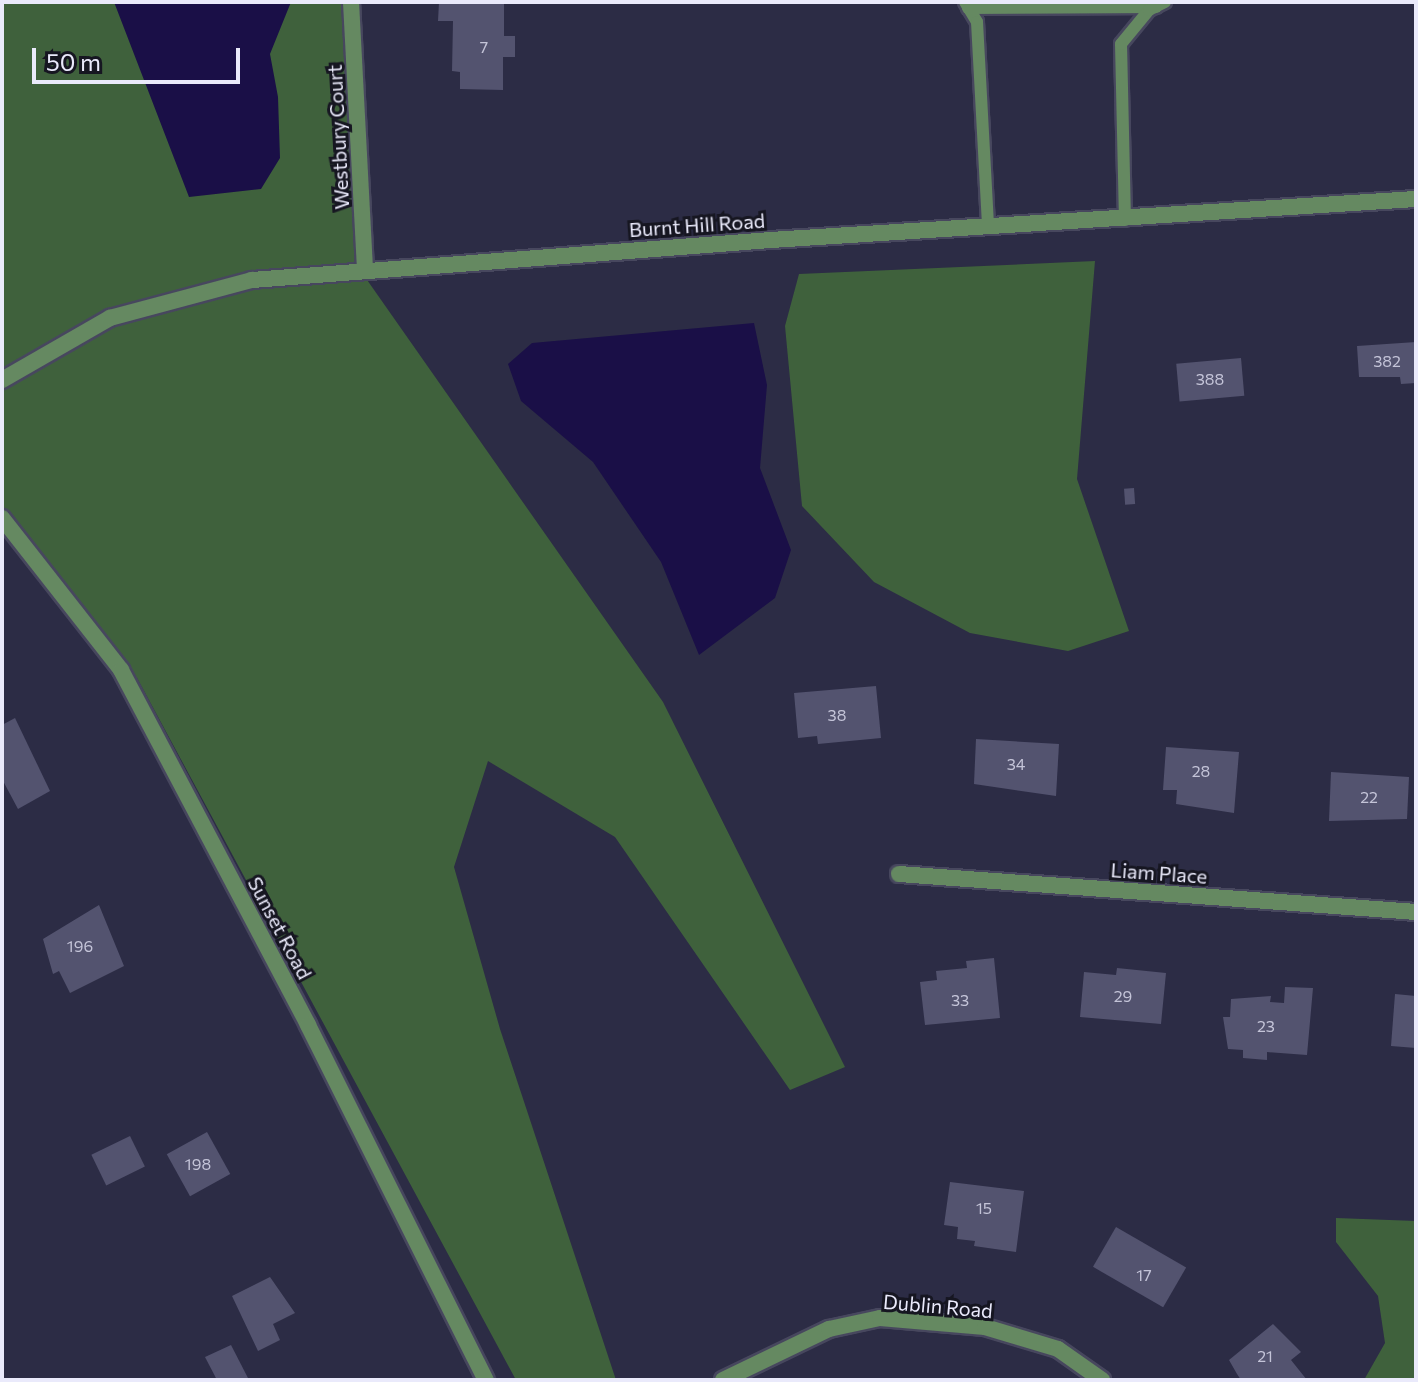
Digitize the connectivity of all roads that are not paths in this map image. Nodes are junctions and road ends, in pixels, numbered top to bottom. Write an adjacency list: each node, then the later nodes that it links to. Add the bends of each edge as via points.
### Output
1 (351, 2): 7 (street, Westbury Court)
2 (1159, 4): 3 (lane); 5 (lane, via 1121,44)
3 (966, 5): 6 (lane, via 977,22)
4 (1416, 199): 5 (street, Burnt Hill Road)
5 (1125, 220): 6 (street, Burnt Hill Road)
6 (988, 228): 7 (street, Burnt Hill Road)
7 (365, 270): 8 (street, Burnt Hill Road, via 252,280 110,318)
8 (2, 380)
9 (2, 518): 12 (street, Sunset Road, via 121,670 308,1025)
10 (899, 874): 11 (street, Liam Place)
11 (1416, 912)
12 (486, 1380)
13 (723, 1380): 14 (street, Dublin Road, via 829,1329 880,1318 985,1327 1058,1349)
14 (1102, 1380)

